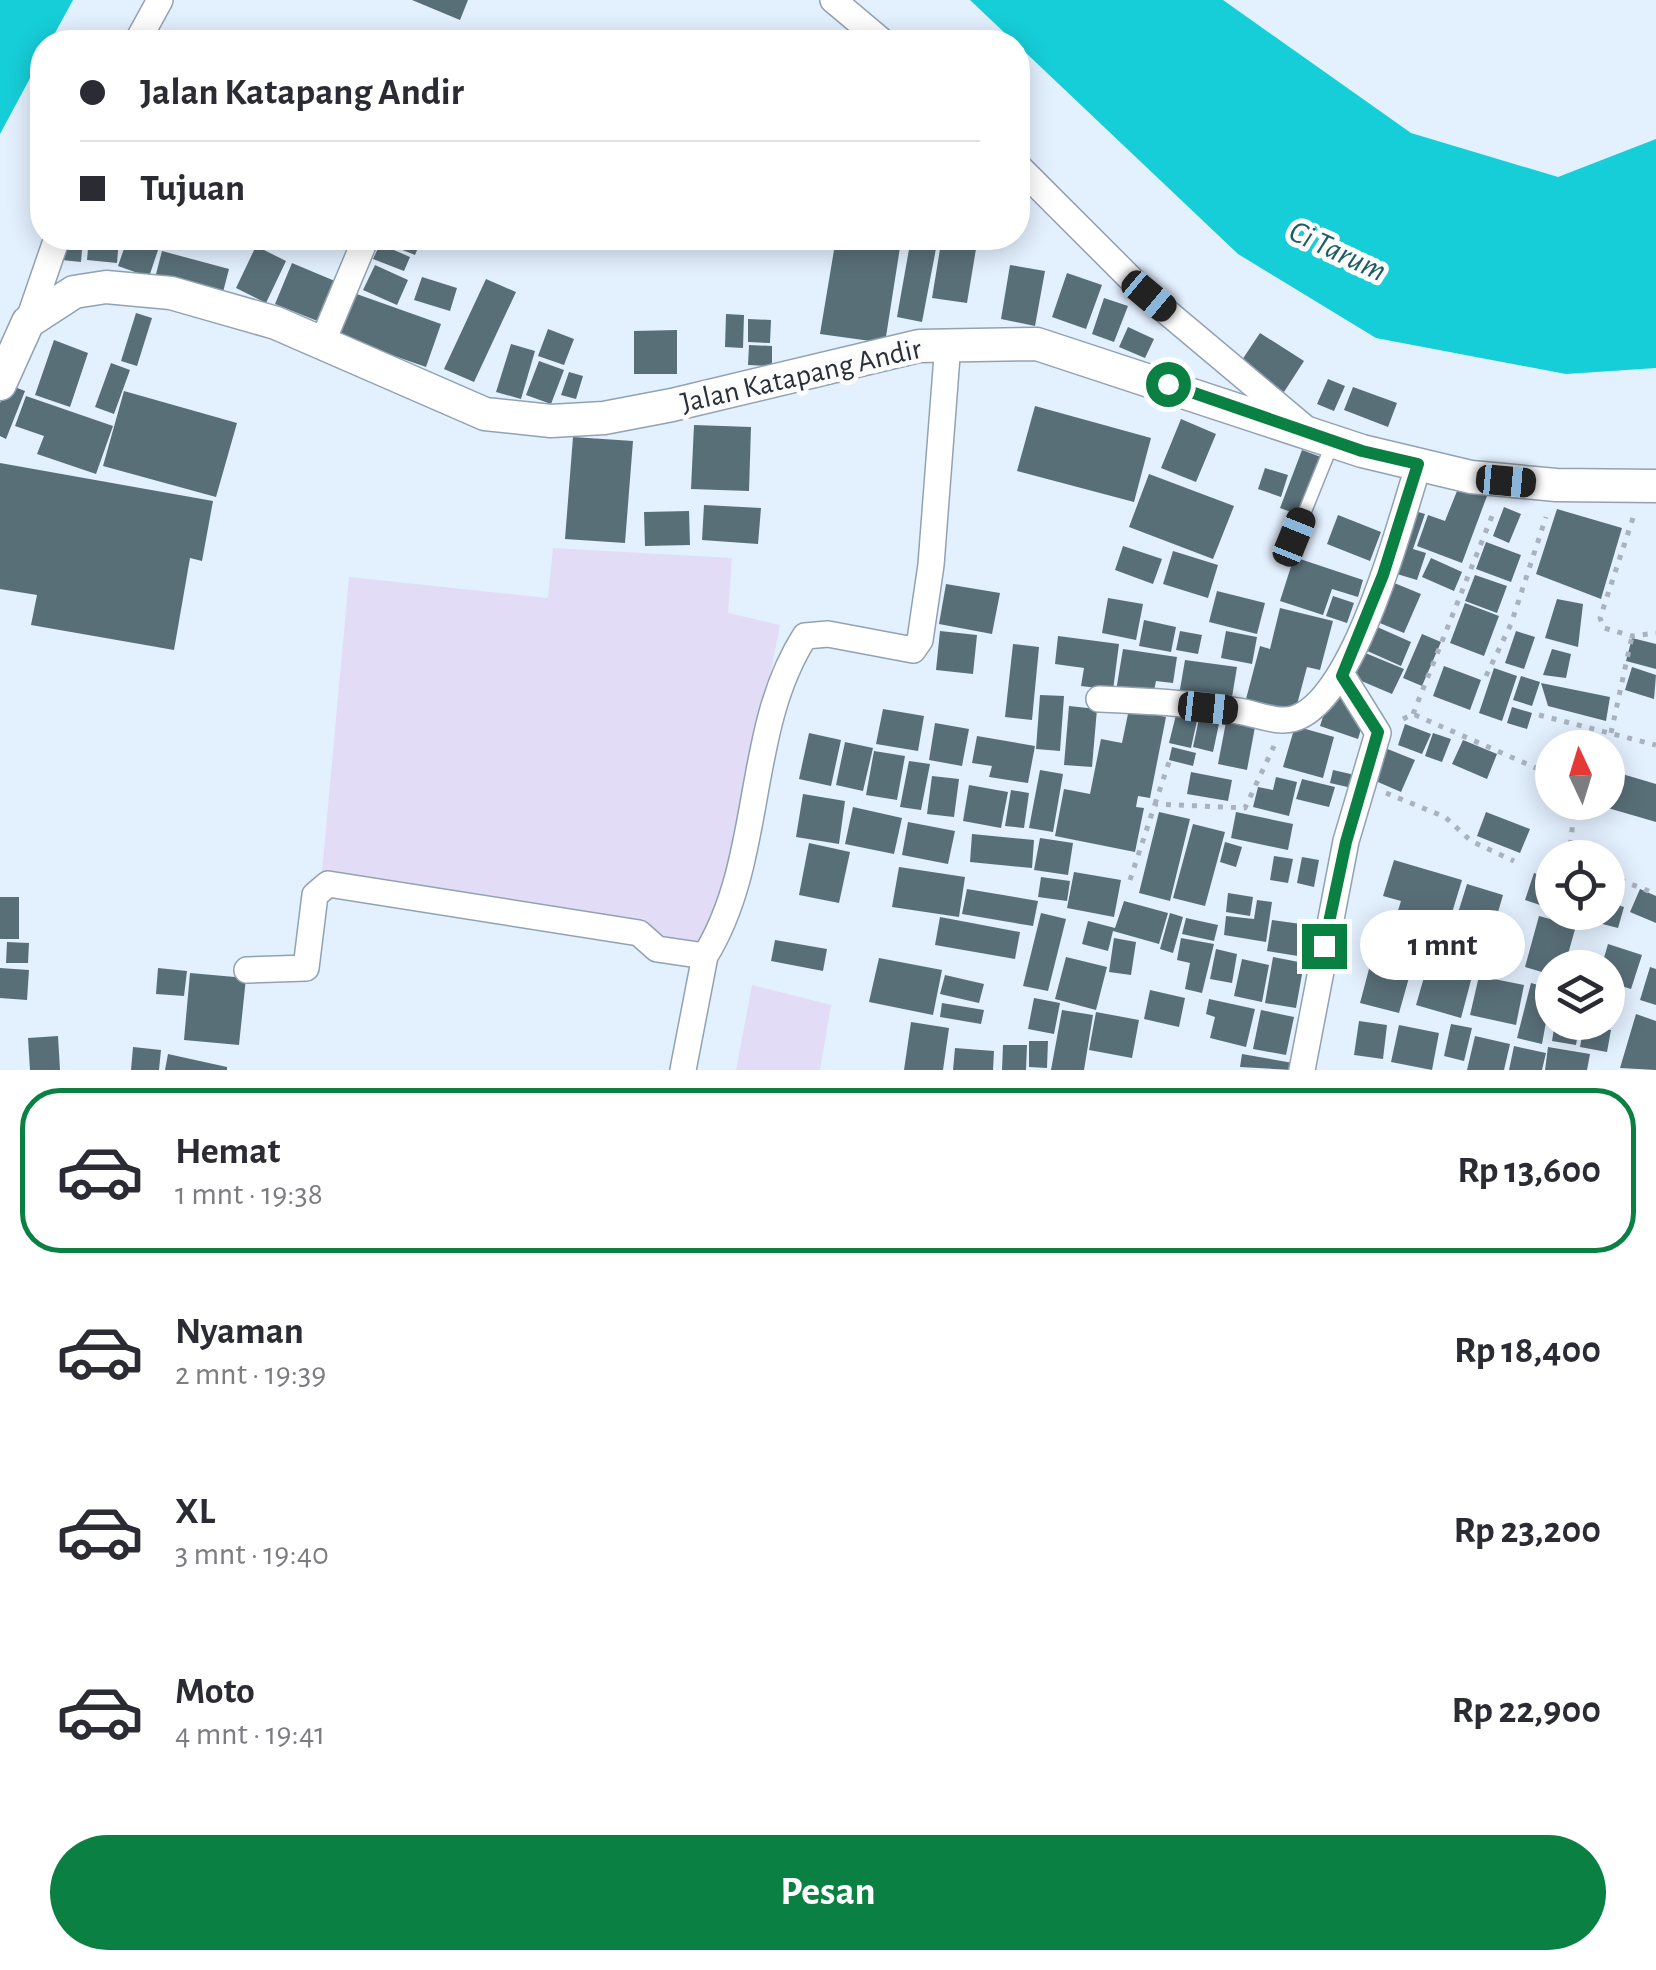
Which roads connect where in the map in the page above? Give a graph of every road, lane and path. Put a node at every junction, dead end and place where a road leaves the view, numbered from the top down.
1 (160, 0) edge
2 (833, 0) edge
3 (144, 30) edge
4 (869, 30) edge
5 (1030, 178) edge
6 (53, 250) edge
7 (361, 250) edge
8 (28, 322) junction
9 (322, 342) junction
10 (948, 343) junction
11 (0, 384) edge
12 (1320, 436) junction
13 (1418, 464) junction
14 (1506, 481) junction
15 (1556, 486) junction
16 (1650, 487) edge
17 (1293, 542) dead end
18 (1656, 633) edge
19 (1632, 636) junction
20 (1342, 676) junction
21 (1486, 676) dead end
22 (1099, 698) dead end
23 (1414, 714) junction
24 (1540, 715) dead end
25 (1286, 720) junction
26 (1599, 730) edge
27 (1612, 730) edge
28 (1378, 732) junction
29 (1625, 737) edge
30 (1656, 745) edge
31 (1169, 762) dead end
32 (1535, 767) edge
33 (1364, 784) junction
34 (1155, 804) junction
35 (1514, 860) dead end
36 (1130, 880) dead end
37 (1625, 882) edge
38 (1656, 894) edge
39 (705, 956) junction
40 (247, 970) dead end
41 (683, 1070) edge
42 (1302, 1070) edge

1 - 3 street
2 - 4 street
5 - 12 street
6 - 8 street
7 - 9 street
8 - 9 street, Jalan Katapang Andir
8 - 11 street
9 - 10 street, Jalan Katapang Andir
10 - 12 street, Jalan Katapang Andir
10 - 39 street
12 - 13 street, Jalan Katapang Andir
12 - 17 lane
13 - 14 street, Jalan Katapang Andir
13 - 20 street
14 - 15 street, Jalan Katapang Andir
14 - 23 path
15 - 16 street, Jalan Katapang Andir
15 - 21 path
16 - 19 path
18 - 19 path
19 - 27 path
20 - 25 street
20 - 28 street
22 - 25 street
23 - 28 path
23 - 32 path
24 - 26 path
25 - 34 path
28 - 33 street
29 - 30 path
31 - 34 path
33 - 35 path
33 - 42 street
34 - 36 path
37 - 38 path
39 - 40 street
39 - 41 street

